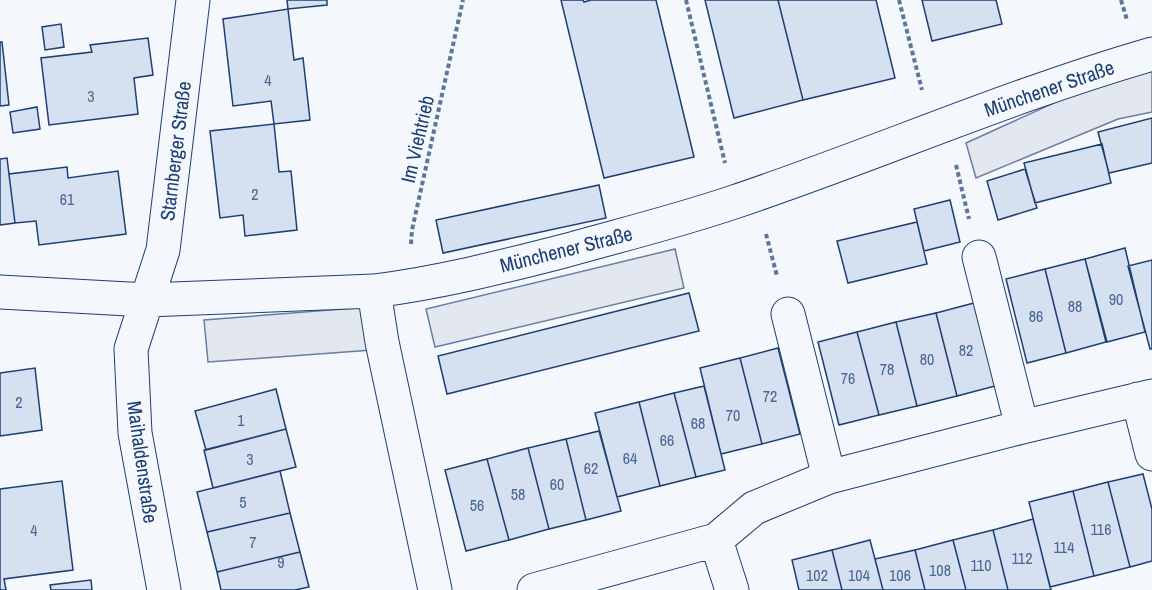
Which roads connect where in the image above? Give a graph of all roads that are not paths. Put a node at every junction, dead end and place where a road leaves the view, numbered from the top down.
1 (193, 0) edge
2 (1152, 54) edge
3 (979, 257) road end
4 (374, 291) junction
5 (0, 292) edge
6 (147, 300) junction
7 (788, 314) road end
8 (1145, 398) edge
9 (1022, 427) junction
10 (1152, 454) edge
11 (829, 477) junction
12 (716, 540) junction
13 (164, 590) edge
14 (435, 590) edge
15 (534, 590) edge
16 (732, 590) edge

1 - 6 street, Starnberger Straße
2 - 4 street, Münchener Straße
3 - 9 street
4 - 6 street, Münchener Straße
4 - 14 street
5 - 6 street, Münchener Straße
6 - 13 street, Maihaldenstraße
7 - 11 street
8 - 9 street
8 - 10 street
9 - 11 street
11 - 12 street
12 - 15 street
12 - 16 street

